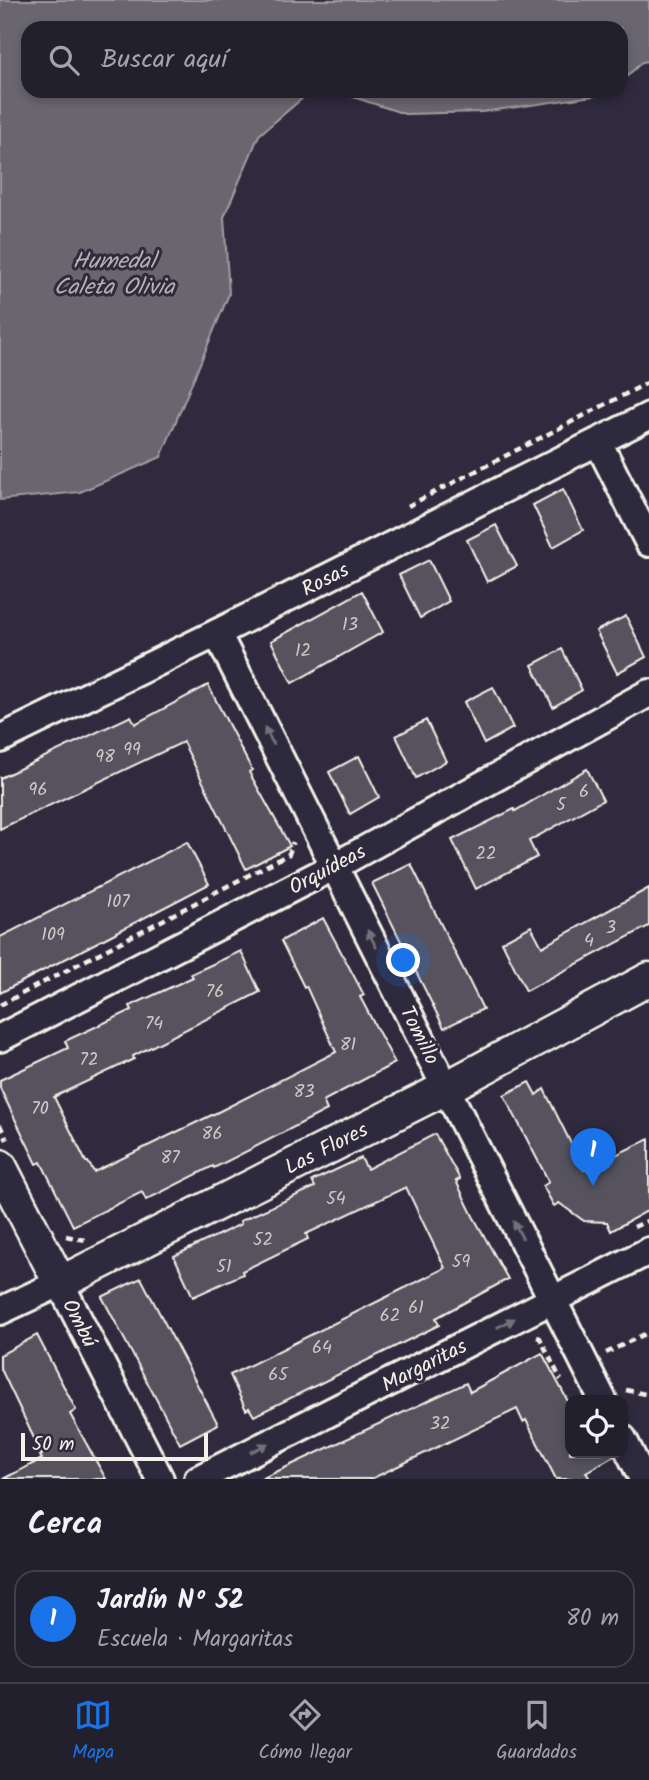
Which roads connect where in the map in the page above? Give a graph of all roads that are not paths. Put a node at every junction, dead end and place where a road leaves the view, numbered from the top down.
1 (649, 416) edge
2 (598, 442) junction
3 (649, 543) edge
4 (218, 633) junction
5 (649, 693) edge
6 (0, 739) edge
7 (335, 866) junction
8 (649, 979) edge
9 (0, 1038) edge
10 (446, 1088) junction
11 (0, 1166) edge
12 (649, 1251) edge
13 (60, 1283) junction
14 (552, 1299) junction
15 (0, 1311) edge
16 (610, 1395) edge
17 (628, 1449) edge
18 (160, 1479) edge
19 (198, 1479) edge
20 (643, 1479) edge

1 - 2 street, Rosas
2 - 3 street
2 - 4 street, Rosas
4 - 6 street, Rosas
7 -> 4 street, Tomillo
5 - 7 street, Orquídeas
7 - 9 street, Orquídeas
10 -> 7 street, Tomillo
8 - 10 street, Las Flores
10 - 13 street, Las Flores
14 -> 10 street, Tomillo
11 - 13 street, Ombú
12 - 14 street, Margaritas
13 - 15 street, Las Flores
13 - 18 street, Ombú
14 - 16 street, Tomillo
19 -> 14 street, Margaritas
17 - 20 street

